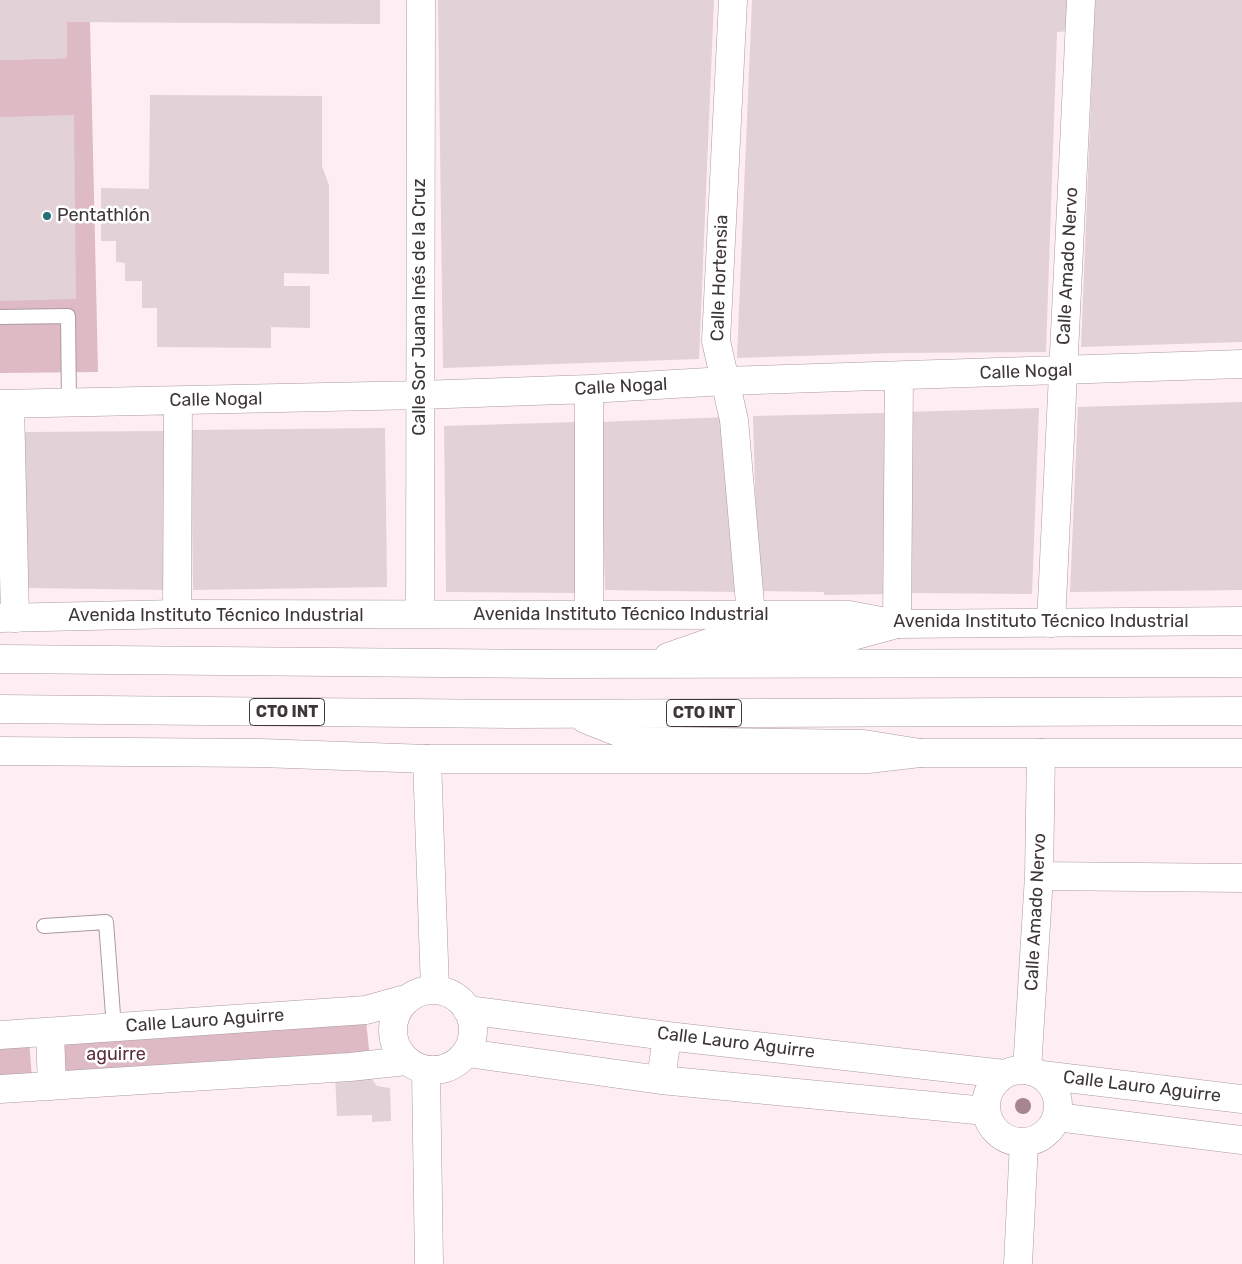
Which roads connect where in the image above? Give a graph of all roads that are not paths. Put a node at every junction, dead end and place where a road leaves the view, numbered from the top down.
1 (421, 0) edge
2 (733, 0) edge
3 (1081, 0) edge
4 (0, 317) edge
5 (1242, 364) edge
6 (1063, 371) junction
7 (899, 376) junction
8 (725, 381) junction
9 (589, 389) junction
10 (420, 395) junction
11 (178, 401) junction
12 (5, 404) edge
13 (69, 404) junction
14 (177, 614) junction
15 (420, 614) junction
16 (589, 614) junction
17 (751, 615) junction
18 (8, 618) edge
19 (1242, 621) edge
20 (1051, 623) junction
21 (897, 624) junction
22 (0, 659) edge
23 (1242, 663) edge
24 (647, 664) junction
25 (0, 710) edge
26 (1242, 711) edge
27 (572, 714) junction
28 (0, 751) edge
29 (920, 753) junction
30 (1041, 753) junction
31 (1242, 753) edge
32 (427, 759) junction
33 (1039, 876) junction
34 (1242, 878) edge
35 (44, 926) dead end
36 (435, 990) junction
37 (409, 998) junction
38 (467, 1010) junction
39 (114, 1028) junction
40 (50, 1032) junction
41 (0, 1035) edge
42 (667, 1036) junction
43 (467, 1053) junction
44 (416, 1066) junction
45 (1024, 1073) junction
46 (661, 1080) junction
47 (52, 1086) junction
48 (0, 1089) edge
49 (1242, 1099) edge
50 (986, 1111) junction
51 (1057, 1117) junction
52 (1242, 1140) edge
53 (1024, 1143) junction
54 (429, 1264) edge
55 (1018, 1264) edge

1 - 10 main road, Calle Sor Juana Inés de la Cruz
2 - 8 main road, Calle Hortensia
3 - 6 main road, Calle Amado Nervo
4 - 13 lane
5 - 6 main road, Calle Nogal
6 - 7 main road, Calle Nogal
6 - 20 main road, Calle Amado Nervo
7 - 8 main road, Calle Nogal
7 - 21 main road
8 - 9 main road, Calle Nogal
8 - 17 main road, Calle Hortensia
9 - 10 main road, Calle Nogal
9 - 16 main road
10 - 11 main road, Calle Nogal
10 - 15 main road, Calle Sor Juana Inés de la Cruz
11 - 13 main road, Calle Nogal
11 - 14 main road
12 - 13 main road, Calle Nogal
12 - 18 main road
14 - 15 main road, Avenida Instituto Técnico Industrial
14 - 18 main road, Avenida Instituto Técnico Industrial
15 - 16 main road, Avenida Instituto Técnico Industrial
16 - 17 main road, Avenida Instituto Técnico Industrial
17 - 21 main road, Avenida Instituto Técnico Industrial
19 - 20 main road, Avenida Instituto Técnico Industrial
20 - 21 main road, Avenida Instituto Técnico Industrial
21 - 24 main road
22 - 24 main road
23 - 24 main road
25 - 27 main road, CTO INT
26 - 27 main road, CTO INT
27 - 29 main road
28 - 32 main road
29 - 30 main road
29 - 32 main road
30 - 31 main road
30 - 33 main road, Calle Amado Nervo
32 - 36 main road
33 - 34 main road
33 - 45 main road, Calle Amado Nervo
35 - 39 lane
36 - 37 main road
36 - 38 main road
37 - 39 main road, Calle Lauro Aguirre
37 - 44 main road
38 - 42 main road, Calle Lauro Aguirre
38 - 43 main road
39 - 40 main road, Calle Lauro Aguirre
40 - 41 main road, Calle Lauro Aguirre
40 - 47 main road
42 - 45 main road, Calle Lauro Aguirre
42 - 46 main road
43 - 44 main road
43 - 46 main road
44 - 47 main road
44 - 54 main road
45 - 49 main road, Calle Lauro Aguirre
45 - 50 main road
45 - 51 main road
46 - 50 main road
47 - 48 main road
50 - 53 main road
51 - 52 main road
51 - 53 main road
53 - 55 main road

